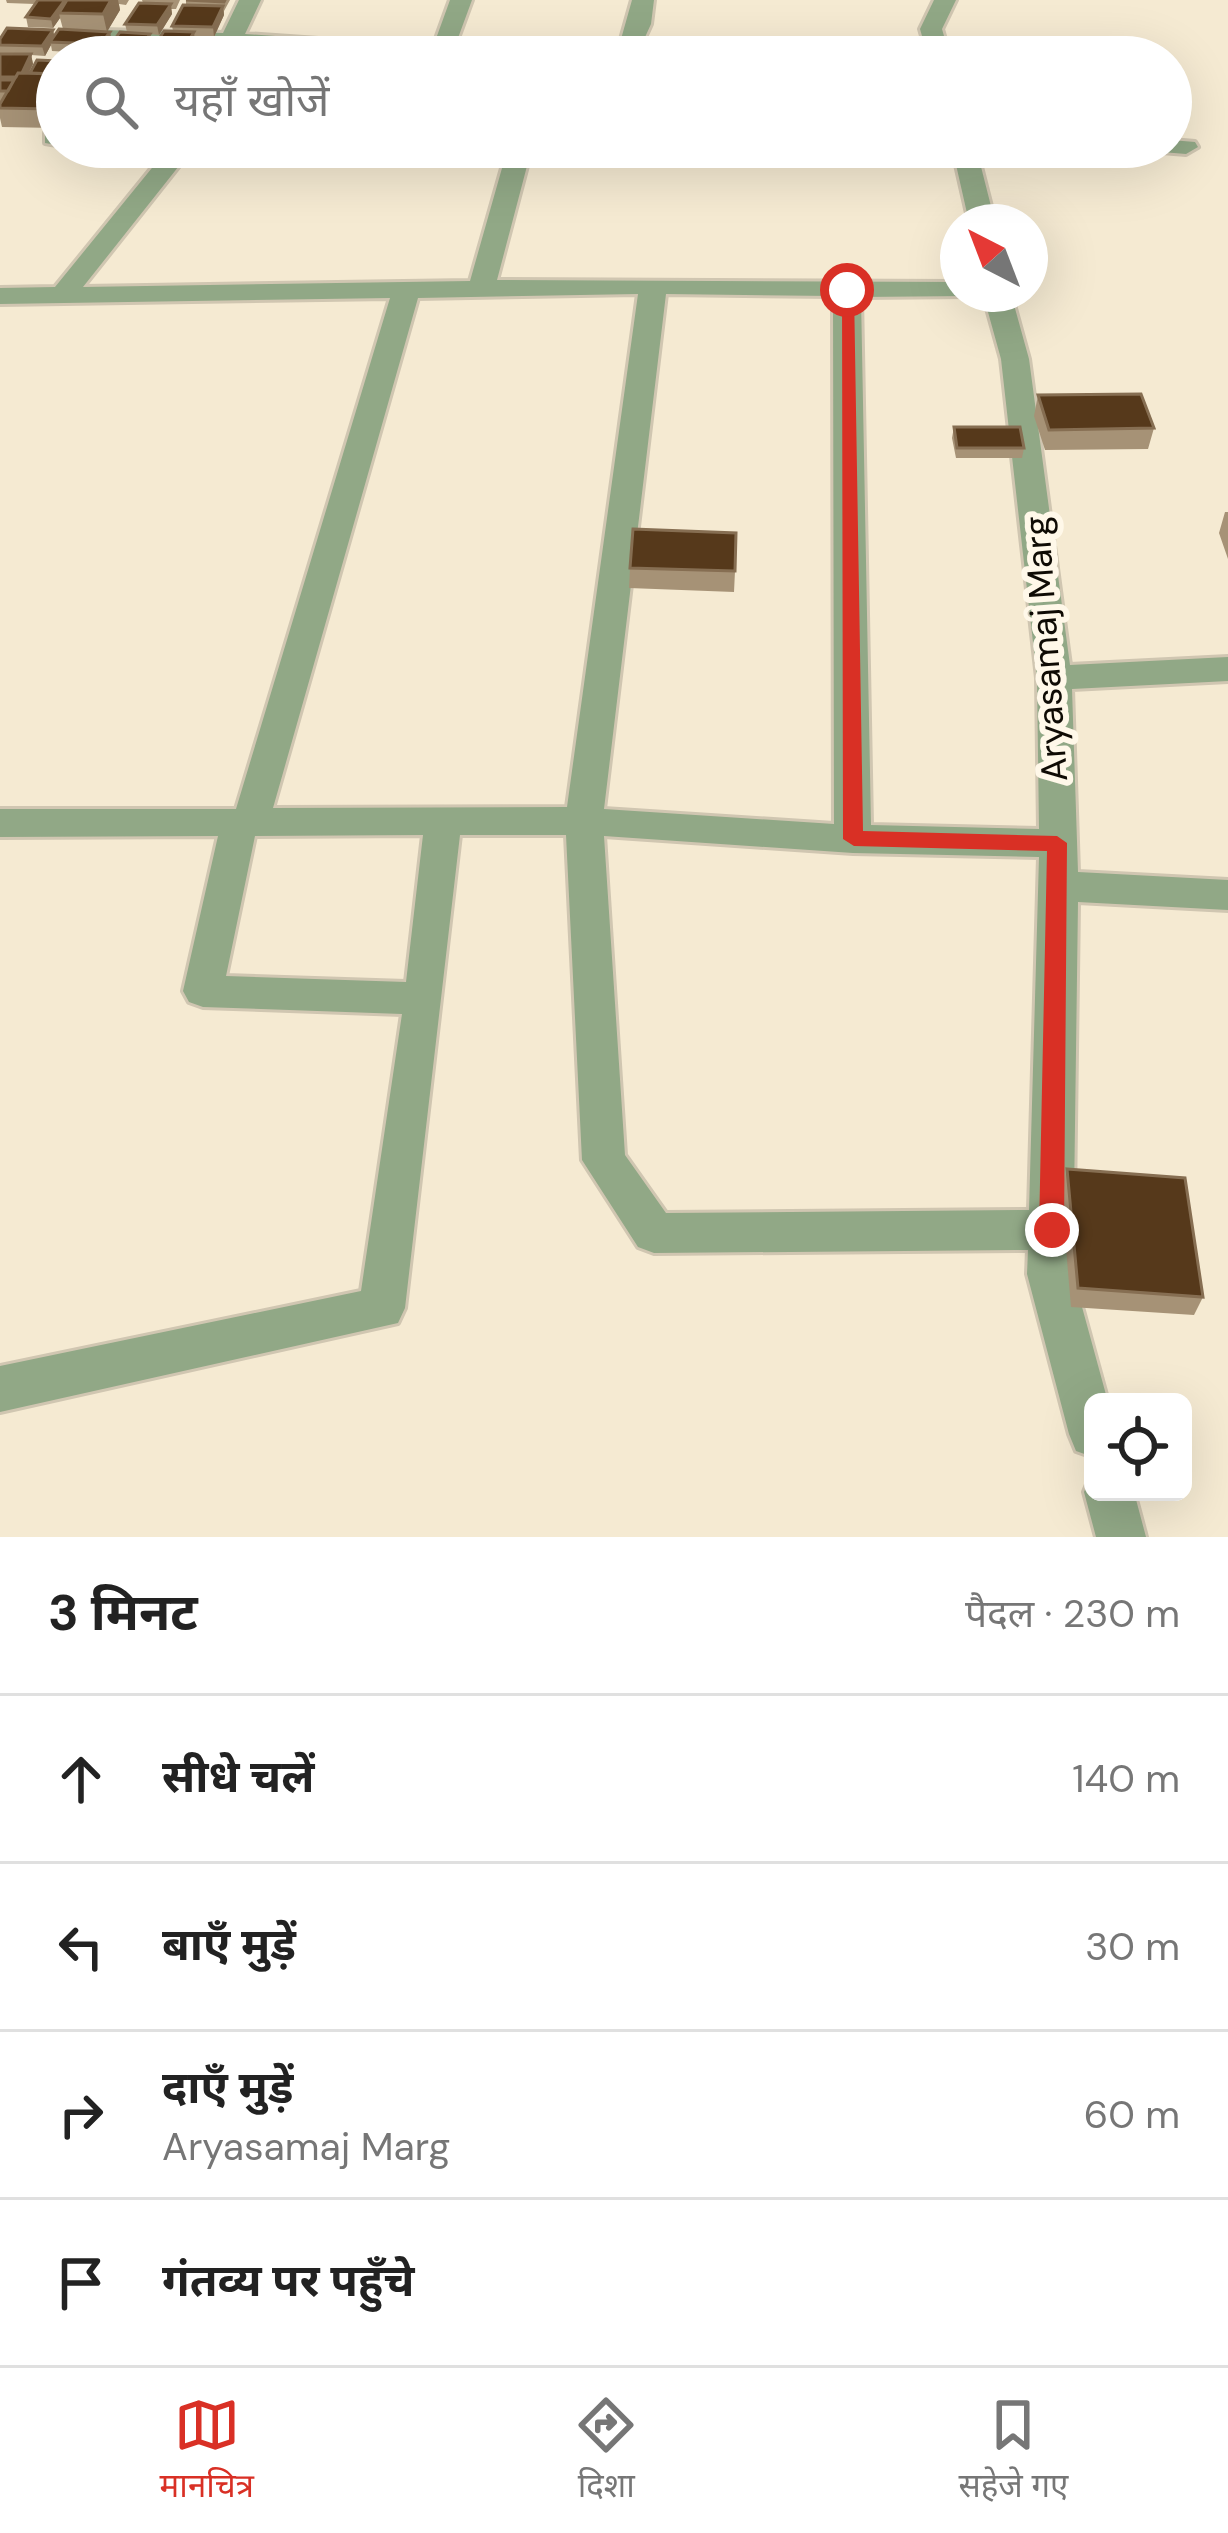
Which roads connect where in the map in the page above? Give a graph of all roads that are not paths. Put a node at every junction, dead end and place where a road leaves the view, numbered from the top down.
1 (250, 0) edge
2 (461, 0) edge
3 (643, 0) edge
4 (945, 0) edge
5 (233, 36) edge
6 (448, 36) edge
7 (635, 36) edge
8 (933, 36) edge
9 (165, 168) edge
10 (514, 168) edge
11 (969, 168) edge
12 (978, 204) edge
13 (653, 286) junction
14 (847, 290) junction
15 (940, 290) edge
16 (406, 291) junction
17 (481, 291) junction
18 (64, 293) junction
19 (0, 296) edge
20 (1003, 312) edge
21 (1228, 669) edge
22 (1054, 678) junction
23 (584, 821) junction
24 (443, 822) junction
25 (0, 824) edge
26 (244, 824) junction
27 (854, 839) junction
28 (1057, 843) junction
29 (1059, 886) junction
30 (1228, 895) edge
31 (424, 999) junction
32 (1052, 1230) junction
33 (0, 1389) edge
34 (1084, 1401) edge
35 (1111, 1501) edge
36 (1121, 1537) edge

1 - 5 street
2 - 6 street
3 - 7 street
4 - 8 street
9 - 18 street
10 - 17 street
11 - 12 street
13 - 14 street
13 - 17 street
13 - 23 street
14 - 15 street
14 - 27 street
16 - 17 street
16 - 18 street
16 - 26 street
18 - 19 street
20 - 22 street, Aryasamaj Marg
21 - 22 street
22 - 28 street, Aryasamaj Marg
23 - 24 street
23 - 27 street
23 - 32 street
24 - 26 street
24 - 31 street
25 - 26 street
26 - 31 street
27 - 28 street
28 - 29 street, Aryasamaj Marg
29 - 30 street
29 - 32 street, Aryasamaj Marg
31 - 33 street
32 - 34 street, Aryasamaj Marg
35 - 36 street

